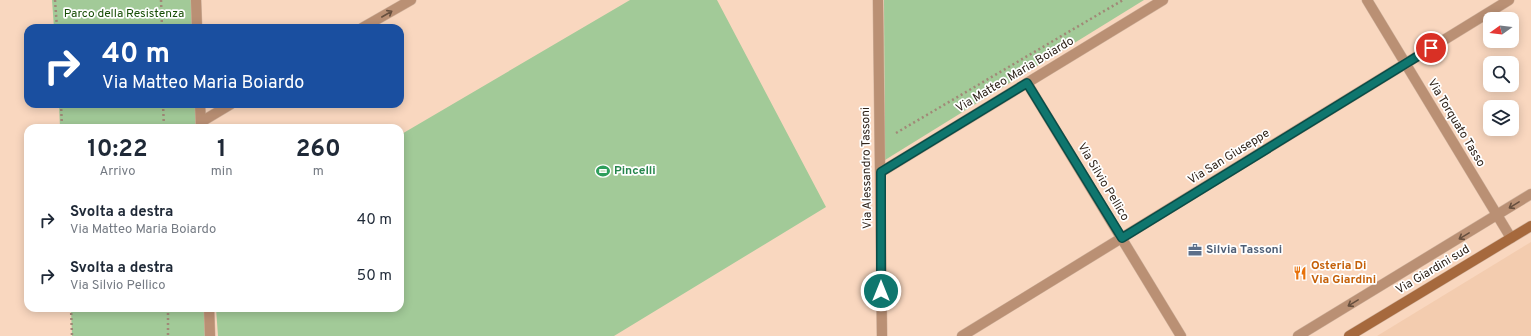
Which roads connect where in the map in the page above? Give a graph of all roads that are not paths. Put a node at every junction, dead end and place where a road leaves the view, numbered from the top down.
1 (196, 0) edge
2 (411, 0) edge
3 (878, 0) edge
4 (1164, 0) edge
5 (1367, 0) edge
6 (1509, 0) edge
7 (197, 24) edge
8 (369, 24) edge
9 (1405, 64) junction
10 (1027, 83) junction
11 (200, 108) edge
12 (225, 108) edge
13 (201, 124) edge
14 (202, 124) edge
15 (881, 172) junction
16 (1531, 194) edge
17 (1497, 216) junction
18 (1531, 226) edge
19 (1122, 238) junction
20 (1511, 238) junction
21 (209, 312) edge
22 (210, 336) edge
23 (882, 336) edge
24 (962, 336) edge
25 (1181, 336) edge
26 (1298, 336) edge
27 (1349, 336) edge

1 - 7 street
8 -> 2 street
3 - 15 street, Via Alessandro Tassoni
4 - 10 street, Via Matteo Maria Boiardo
5 - 9 street, Via Torquato Tasso
6 - 9 street, Via San Giuseppe
9 - 17 street, Via Torquato Tasso
9 - 19 street, Via San Giuseppe
10 - 15 street, Via Matteo Maria Boiardo
10 - 19 street, Via Silvio Pellico
11 - 13 street
12 - 14 street
15 - 23 street, Via Alessandro Tassoni
16 -> 17 street
17 - 20 street, Via Torquato Tasso
17 -> 26 street
18 - 20 main road, Via Giardini sud
19 - 24 street, Via San Giuseppe
19 - 25 street, Via Silvio Pellico
20 - 27 main road, Via Giardini sud
21 - 22 street

